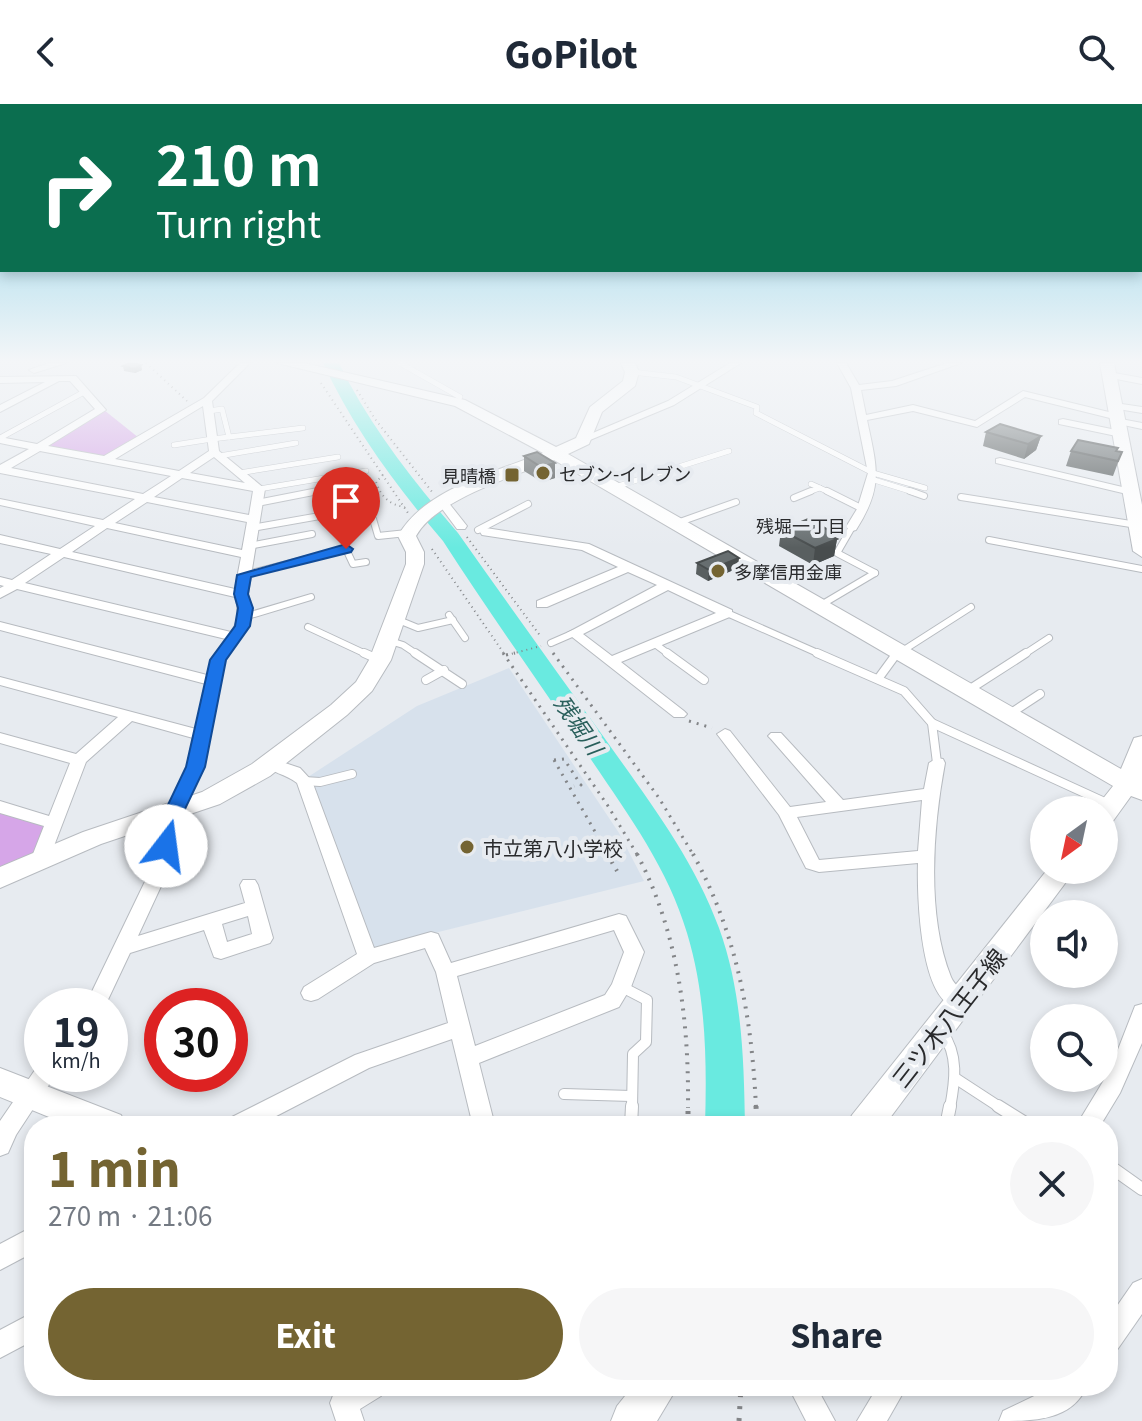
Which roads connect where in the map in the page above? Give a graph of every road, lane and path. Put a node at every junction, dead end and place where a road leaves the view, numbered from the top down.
1 (26, 424) edge
2 (77, 424) edge
3 (165, 424) edge
4 (211, 424) edge
5 (226, 424) edge
6 (348, 424) edge
7 (379, 424) edge
8 (505, 424) edge
9 (589, 424) edge
10 (619, 424) edge
11 (777, 424) edge
12 (865, 424) edge
13 (1118, 424) edge
14 (303, 428) dead end
15 (229, 437) junction
16 (586, 438) junction
17 (0, 439) edge
18 (296, 443) dead end
19 (174, 445) dead end
20 (215, 446) junction
21 (40, 447) junction
22 (711, 448) dead end
23 (729, 451) dead end
24 (556, 452) junction
25 (721, 454) junction
26 (338, 457) dead end
27 (105, 460) junction
28 (1000, 461) dead end
29 (0, 469) edge
30 (366, 471) dead end
31 (239, 473) junction
32 (180, 474) junction
33 (383, 475) junction
34 (872, 476) junction
35 (811, 484) dead end
36 (615, 487) junction
37 (820, 488) junction
38 (925, 488) dead end
39 (1131, 492) junction
40 (258, 496) junction
41 (924, 496) dead end
42 (961, 497) dead end
43 (144, 498) junction
44 (794, 498) dead end
45 (0, 502) edge
46 (736, 502) dead end
47 (442, 503) junction
48 (528, 504) dead end
49 (863, 509) junction
50 (373, 519) dead end
51 (413, 523) junction
52 (677, 523) junction
53 (105, 524) junction
54 (253, 524) junction
55 (1137, 525) junction
56 (461, 526) junction
57 (852, 527) joint
58 (482, 531) junction
59 (312, 534) dead end
60 (0, 539) edge
61 (989, 540) dead end
62 (249, 551) junction
63 (1142, 551) edge
64 (62, 553) junction
65 (366, 562) dead end
66 (628, 567) junction
67 (1142, 569) edge
68 (244, 575) junction
69 (0, 581) edge
70 (15, 584) junction
71 (668, 585) junction
72 (0, 594) edge
73 (241, 594) junction
74 (311, 597) dead end
75 (542, 604) dead end
76 (820, 605) junction
77 (971, 607) dead end
78 (727, 613) junction
79 (244, 617) junction
80 (0, 626) edge
81 (308, 627) dead end
82 (574, 633) junction
83 (234, 637) junction
84 (465, 638) dead end
85 (1049, 638) dead end
86 (388, 640) junction
87 (547, 644) joint
88 (655, 644) junction
89 (898, 652) junction
90 (508, 654) junction
91 (612, 661) junction
92 (444, 670) junction
93 (878, 679) junction
94 (426, 680) dead end
95 (704, 680) dead end
96 (0, 681) edge
97 (212, 681) junction
98 (462, 684) dead end
99 (966, 691) junction
100 (1040, 694) dead end
101 (679, 714) joint
102 (1007, 715) junction
103 (129, 716) junction
104 (932, 723) junction
105 (725, 734) joint
106 (201, 735) junction
107 (776, 736) dead end
108 (0, 738) edge
109 (1142, 743) edge
110 (79, 760) junction
111 (270, 763) junction
112 (577, 763) junction
113 (937, 763) joint
114 (568, 766) junction
115 (352, 774) dead end
116 (304, 781) junction
117 (572, 787) junction
118 (1135, 787) edge
119 (929, 794) junction
120 (1080, 796) edge
121 (1118, 801) edge
122 (839, 806) junction
123 (0, 807) edge
124 (175, 811) junction
125 (786, 813) junction
126 (54, 823) junction
127 (928, 858) junction
128 (40, 859) junction
129 (617, 871) dead end
130 (0, 878) edge
131 (1051, 884) edge
132 (249, 885) dead end
133 (255, 907) junction
134 (211, 921) junction
135 (120, 949) junction
136 (368, 957) junction
137 (446, 972) junction
138 (621, 987) junction
139 (103, 988) edge
140 (311, 993) dead end
141 (960, 1000) junction
142 (1142, 1012) edge
143 (460, 1028) junction
144 (939, 1028) junction
145 (467, 1058) junction
146 (955, 1078) junction
147 (0, 1082) edge
148 (24, 1083) edge
149 (33, 1092) edge
150 (52, 1092) edge
151 (564, 1094) dead end
152 (631, 1096) junction
153 (92, 1116) edge
154 (255, 1116) edge
155 (482, 1116) edge
156 (631, 1116) edge
157 (688, 1116) edge
158 (757, 1116) edge
159 (872, 1116) edge
160 (948, 1116) edge
161 (1014, 1116) edge
162 (1095, 1116) edge
163 (0, 1146) edge
164 (1118, 1172) edge
165 (1142, 1189) edge
166 (24, 1244) edge
167 (0, 1258) edge
168 (1142, 1292) edge
169 (1118, 1327) edge
170 (24, 1331) edge
171 (0, 1345) edge
172 (355, 1396) edge
173 (740, 1396) edge
174 (807, 1396) edge
175 (887, 1396) edge
176 (1064, 1396) edge
177 (350, 1421) edge
178 (739, 1421) edge
179 (821, 1421) edge
180 (871, 1421) edge
181 (1013, 1421) edge

1 - 17 lane
2 - 21 street
3 - 27 street
4 - 20 street
5 - 15 lane
6 - 33 path
7 - 47 path
8 - 24 street
9 - 16 street
10 - 16 street
11 - 34 lane
12 - 34 street
13 - 39 street
14 - 15 lane
15 - 20 lane
16 - 24 street
17 - 21 street
18 - 20 lane
19 - 20 lane
20 - 31 street
20 - 32 street
21 - 27 street
21 - 29 street
22 - 25 lane
23 - 25 lane
24 - 36 street
24 - 47 street
25 - 36 lane
26 - 31 lane
27 - 32 street
28 - 39 street
29 - 43 street
30 - 40 lane
31 - 40 street
32 - 40 street
32 - 43 street
33 - 51 path
33 - 51 path
34 - 38 lane
34 - 41 lane
34 - 49 street
35 - 37 lane
36 - 52 street
37 - 44 lane
37 - 49 lane
39 - 55 street
40 - 54 street
40 - 54 lane
42 - 55 lane
43 - 53 street
43 - 54 street
45 - 53 street
46 - 52 lane
47 - 51 street
47 - 56 street
48 - 58 lane
49 - 57 street
50 - 51 lane
51 - 86 street
51 - 90 path
52 - 76 street
53 - 62 street
53 - 64 street
54 - 62 street
55 - 63 street
56 - 58 lane
56 - 158 path
57 - 76 lane
58 - 66 street
59 - 62 lane
60 - 64 street
61 - 67 lane
62 - 68 street
64 - 70 street
64 - 73 street
65 - 68 lane
66 - 71 street
66 - 75 street
68 - 73 street
69 - 70 street
70 - 72 street
70 - 83 street
71 - 78 street
71 - 82 street
73 - 79 street
74 - 79 lane
76 - 89 street
77 - 89 lane
78 - 88 street
78 - 93 lane
79 - 83 street
80 - 97 street
81 - 86 lane
82 - 87 lane
82 - 91 street
83 - 97 street
84 - 86 lane
85 - 99 lane
86 - 92 lane
86 - 111 street
87 - 90 path
88 - 91 street
88 - 95 lane
89 - 93 lane
89 - 99 street
90 - 112 path
91 - 101 street
92 - 94 lane
92 - 98 lane
93 - 104 lane
96 - 103 street
97 - 106 street
99 - 102 street
100 - 102 lane
101 - 105 path
102 - 118 street
103 - 106 street
103 - 110 street
104 - 113 lane
104 - 120 lane
105 - 125 street
106 - 124 street
107 - 122 street
108 - 110 street
109 - 118 street
110 - 126 street
111 - 116 street
111 - 124 street
112 - 114 path
112 - 157 path
113 - 119 street
114 - 117 path
114 - 117 path
115 - 116 lane
116 - 136 street
117 - 129 path
118 - 121 street
119 - 122 street
119 - 127 street
122 - 125 street
123 - 126 street
124 - 128 street
124 - 135 street
125 - 127 street
126 - 128 street
127 - 141 street
128 - 130 street
131 - 141 street, 三ツ木八王子線
132 - 133 street
133 - 134 street
133 - 134 street
134 - 135 street
135 - 139 street
136 - 137 street
136 - 140 street
137 - 138 street
137 - 143 street
138 - 145 street
138 - 152 lane
141 - 144 street, 三ツ木八王子線
142 - 162 street
143 - 145 street
143 - 154 street
144 - 146 lane
144 - 159 street, 三ツ木八王子線
145 - 155 street
146 - 160 lane
146 - 161 lane
147 - 148 street
149 - 163 street
150 - 153 street
151 - 152 lane
152 - 156 lane
164 - 165 lane
166 - 167 street
168 - 169 street
170 - 171 street
172 - 177 street
173 - 178 path
174 - 179 street
175 - 180 street
176 - 181 street

